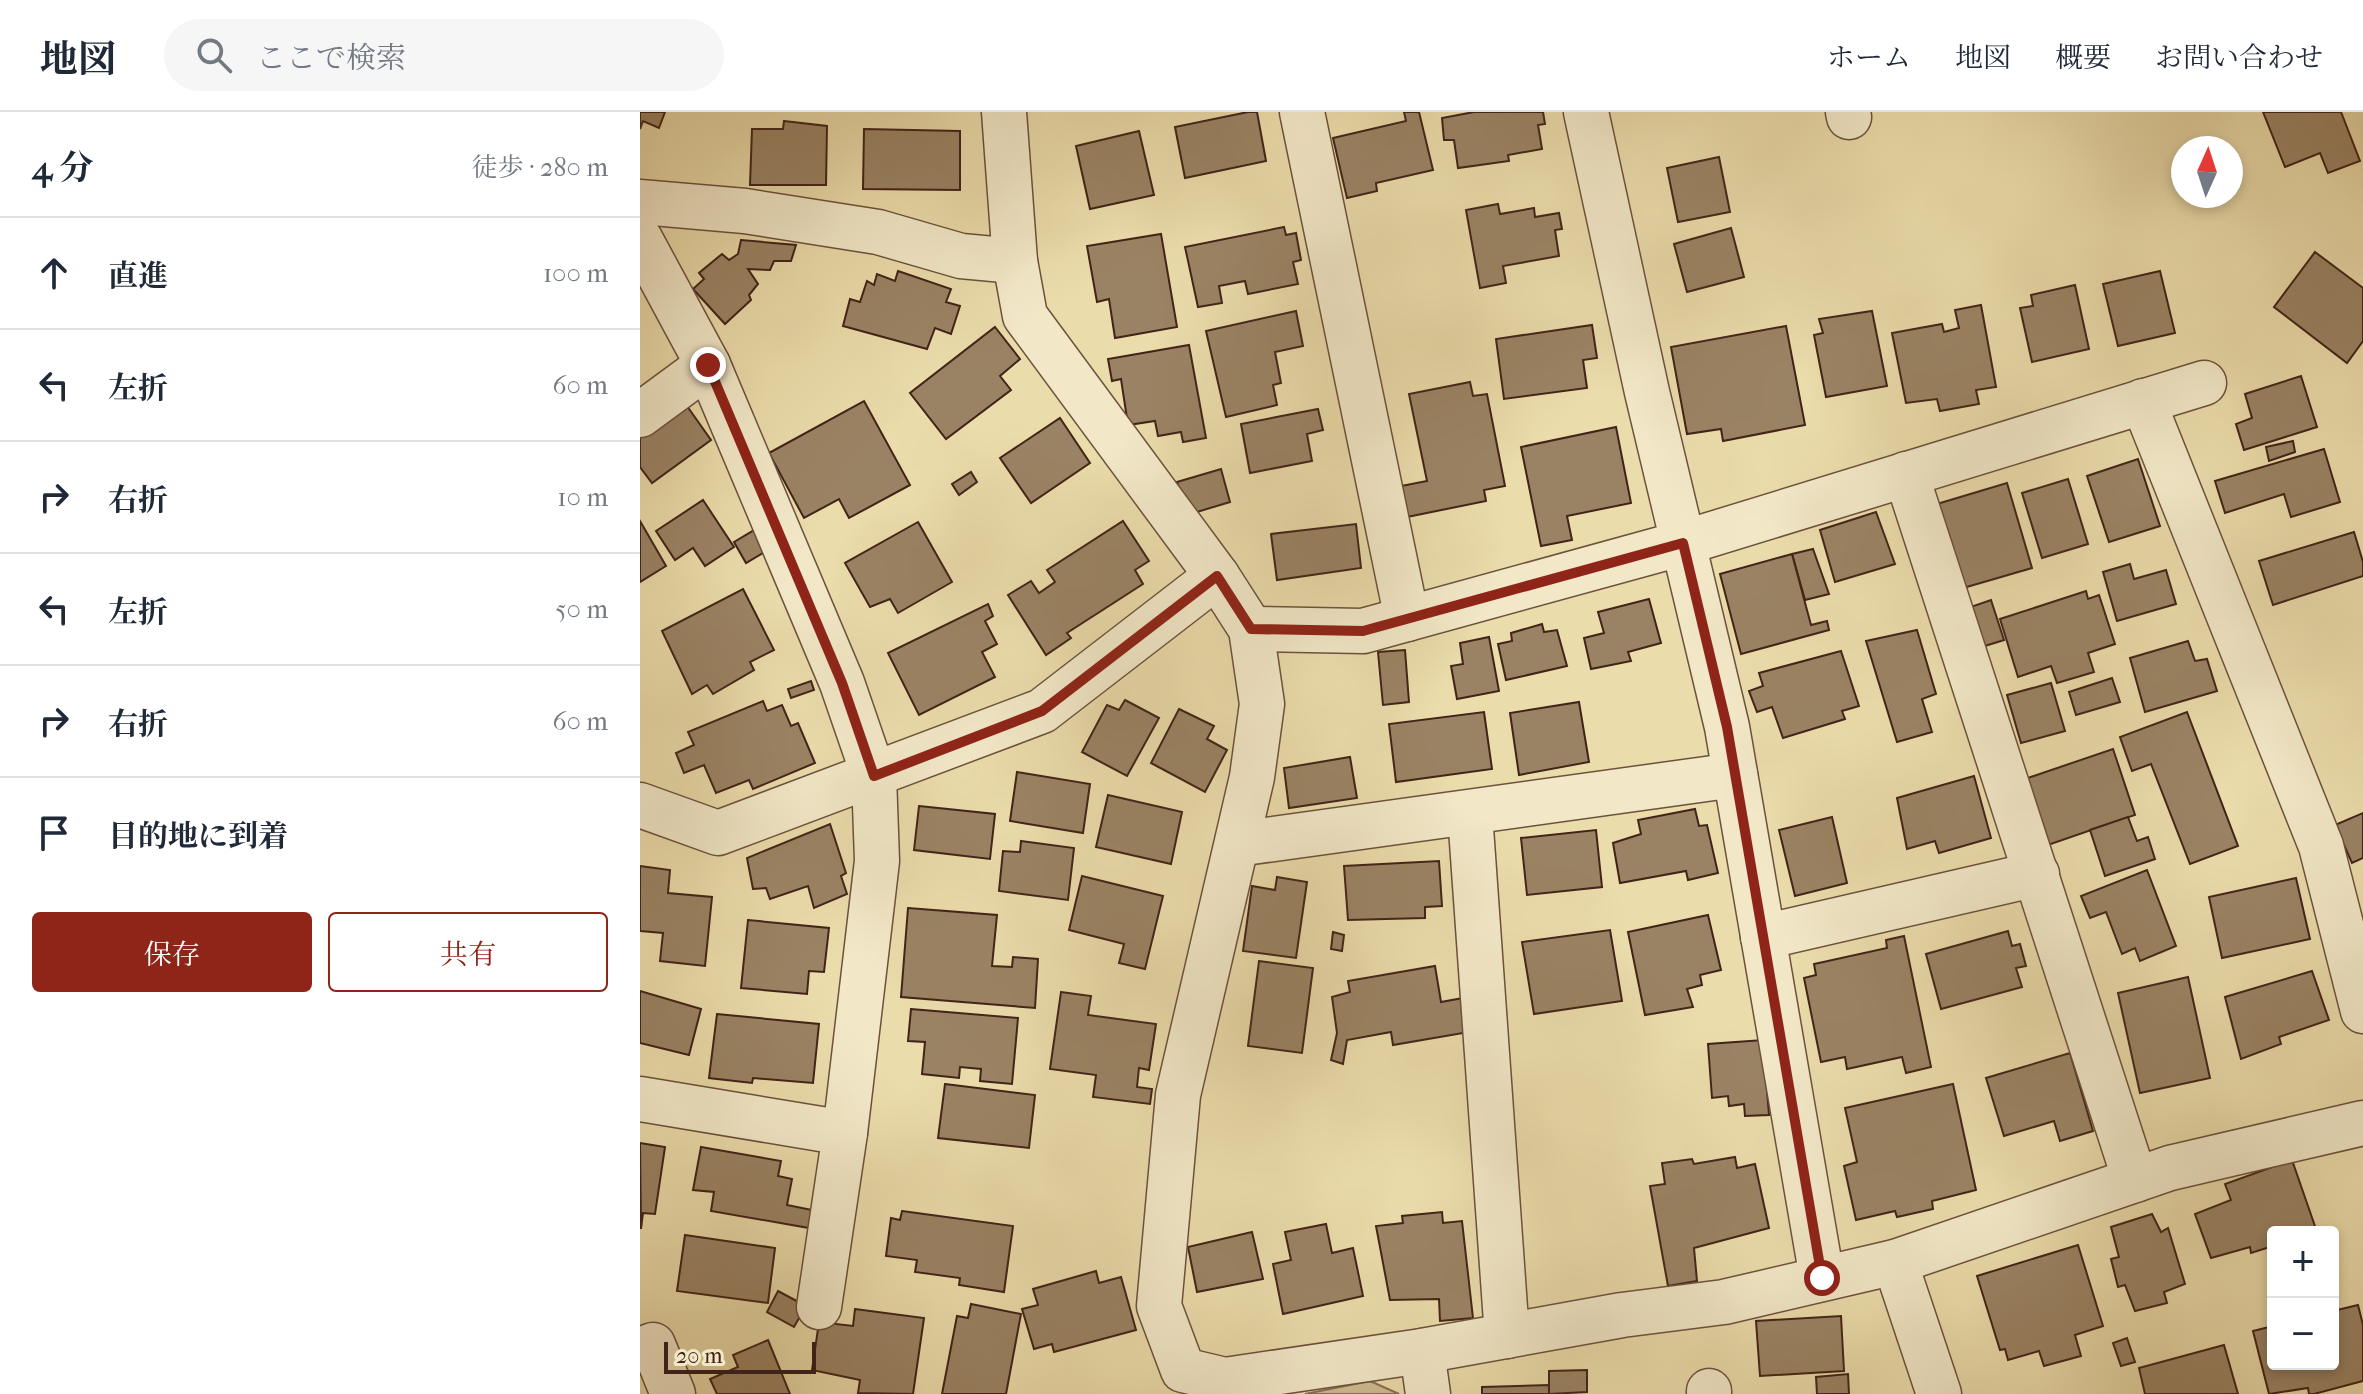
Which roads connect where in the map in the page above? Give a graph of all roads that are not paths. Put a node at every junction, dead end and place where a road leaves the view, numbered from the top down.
1 (1004, 112) edge
2 (1302, 112) edge
3 (1586, 112) edge
4 (640, 202) edge
5 (640, 239) edge
6 (1015, 261) junction
7 (708, 365) junction
8 (2204, 383) dead end
9 (2143, 401) junction
10 (640, 415) edge
11 (1906, 474) junction
12 (1683, 543) junction
13 (1217, 576) junction
14 (1407, 619) junction
15 (1251, 629) junction
16 (1735, 775) junction
17 (874, 776) junction
18 (640, 805) edge
19 (1470, 814) junction
20 (1237, 844) junction
21 (2037, 874) junction
22 (1763, 937) junction
23 (2363, 1011) edge
24 (640, 1099) edge
25 (2363, 1123) edge
26 (845, 1133) junction
27 (2135, 1180) junction
28 (1895, 1262) junction
29 (1822, 1278) junction
30 (819, 1307) dead end
31 (1507, 1336) junction
32 (640, 1350) edge
33 (1422, 1351) junction
34 (673, 1394) edge
35 (1428, 1394) edge
36 (1939, 1394) edge

1 - 6 street
2 - 14 street
3 - 12 street
4 - 6 street
5 - 7 street
6 - 13 street
7 - 10 street
7 - 17 street
8 - 9 street
9 - 11 street
9 - 23 street
11 - 12 street
11 - 21 street
12 - 14 street
12 - 16 street
13 - 15 street
13 - 17 street
14 - 15 street
15 - 20 street
16 - 19 street
16 - 22 street
17 - 18 street
17 - 26 street
19 - 20 street
19 - 31 street
20 - 33 street
21 - 22 street
21 - 27 street
22 - 29 street
24 - 26 street
25 - 27 street
26 - 30 street
27 - 28 street
28 - 29 street
28 - 36 street
29 - 31 street
31 - 33 street
32 - 34 street
33 - 35 street

